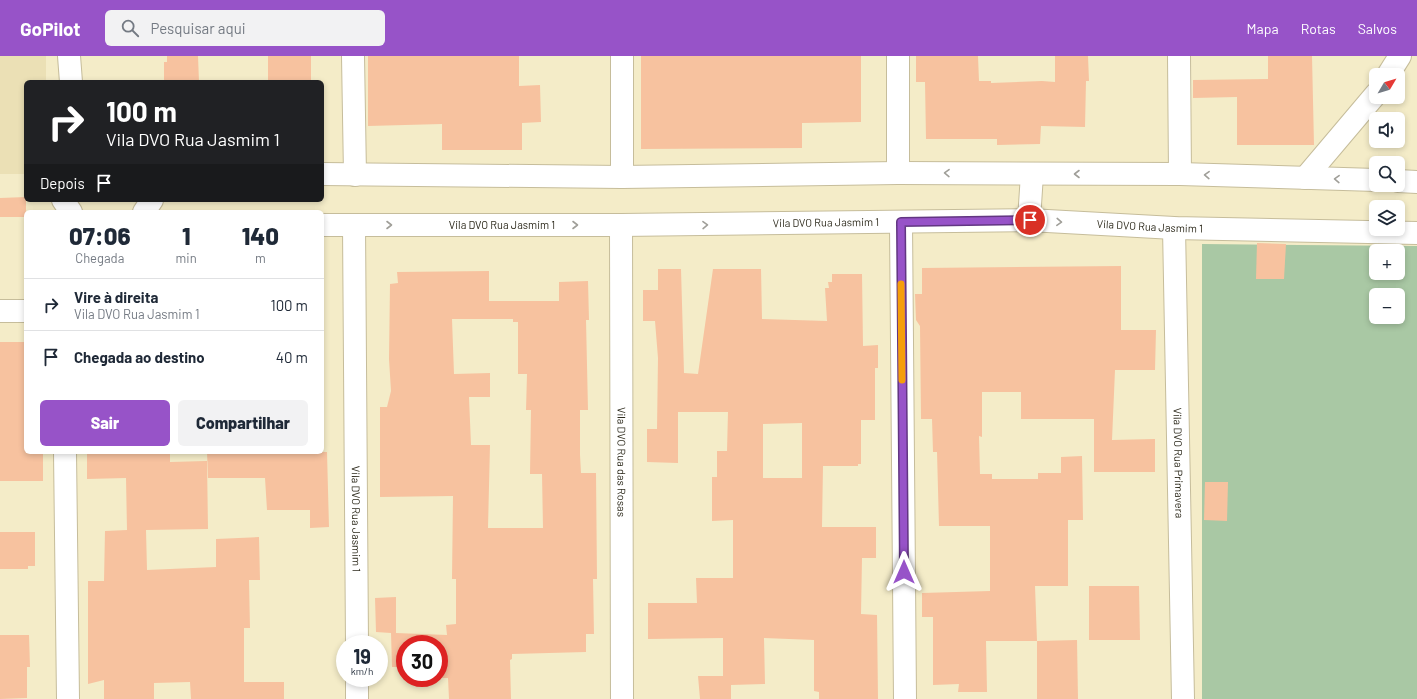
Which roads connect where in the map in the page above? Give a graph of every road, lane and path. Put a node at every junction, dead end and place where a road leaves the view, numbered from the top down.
1 (353, 56) edge
2 (622, 56) edge
3 (898, 56) edge
4 (1179, 56) edge
5 (1400, 56) edge
6 (1392, 68) edge
7 (1369, 102) edge
8 (898, 173) junction
9 (324, 174) edge
10 (1032, 174) junction
11 (1180, 174) junction
12 (354, 175) junction
13 (622, 177) junction
14 (1305, 178) junction
15 (1369, 180) edge
16 (1405, 181) edge
17 (1417, 182) edge
18 (1030, 220) junction
19 (901, 222) junction
20 (324, 224) edge
21 (354, 225) junction
22 (621, 225) junction
23 (1174, 228) junction
24 (1417, 233) edge
25 (0, 311) edge
26 (24, 311) edge
27 (65, 454) edge
28 (357, 635) edge
29 (357, 687) edge
30 (68, 699) edge
31 (357, 699) edge
32 (622, 699) edge
33 (905, 699) edge
34 (1183, 699) edge

1 - 12 street
2 - 13 street
3 - 8 street
4 - 11 street
5 - 6 street
7 - 14 street
10 -> 8 street
8 - 13 street
9 - 12 street
11 -> 10 street
10 - 18 street
14 -> 11 street
12 - 13 street
15 -> 14 street
16 - 17 street
18 - 19 street, Vila DVO Rua Jasmim 1
18 -> 23 street, Vila DVO Rua Jasmim 1
22 -> 19 street, Vila DVO Rua Jasmim 1
19 - 33 street
20 - 21 street, Vila DVO Rua Jasmim 1
21 -> 22 street, Vila DVO Rua Jasmim 1
21 - 28 street, Vila DVO Rua Jasmim 1
22 - 32 street, Vila DVO Rua das Rosas
23 - 24 street, Vila DVO Rua Jasmim 1
23 - 34 street, Vila DVO Rua Primavera
25 - 26 street
27 - 30 street
29 - 31 street

